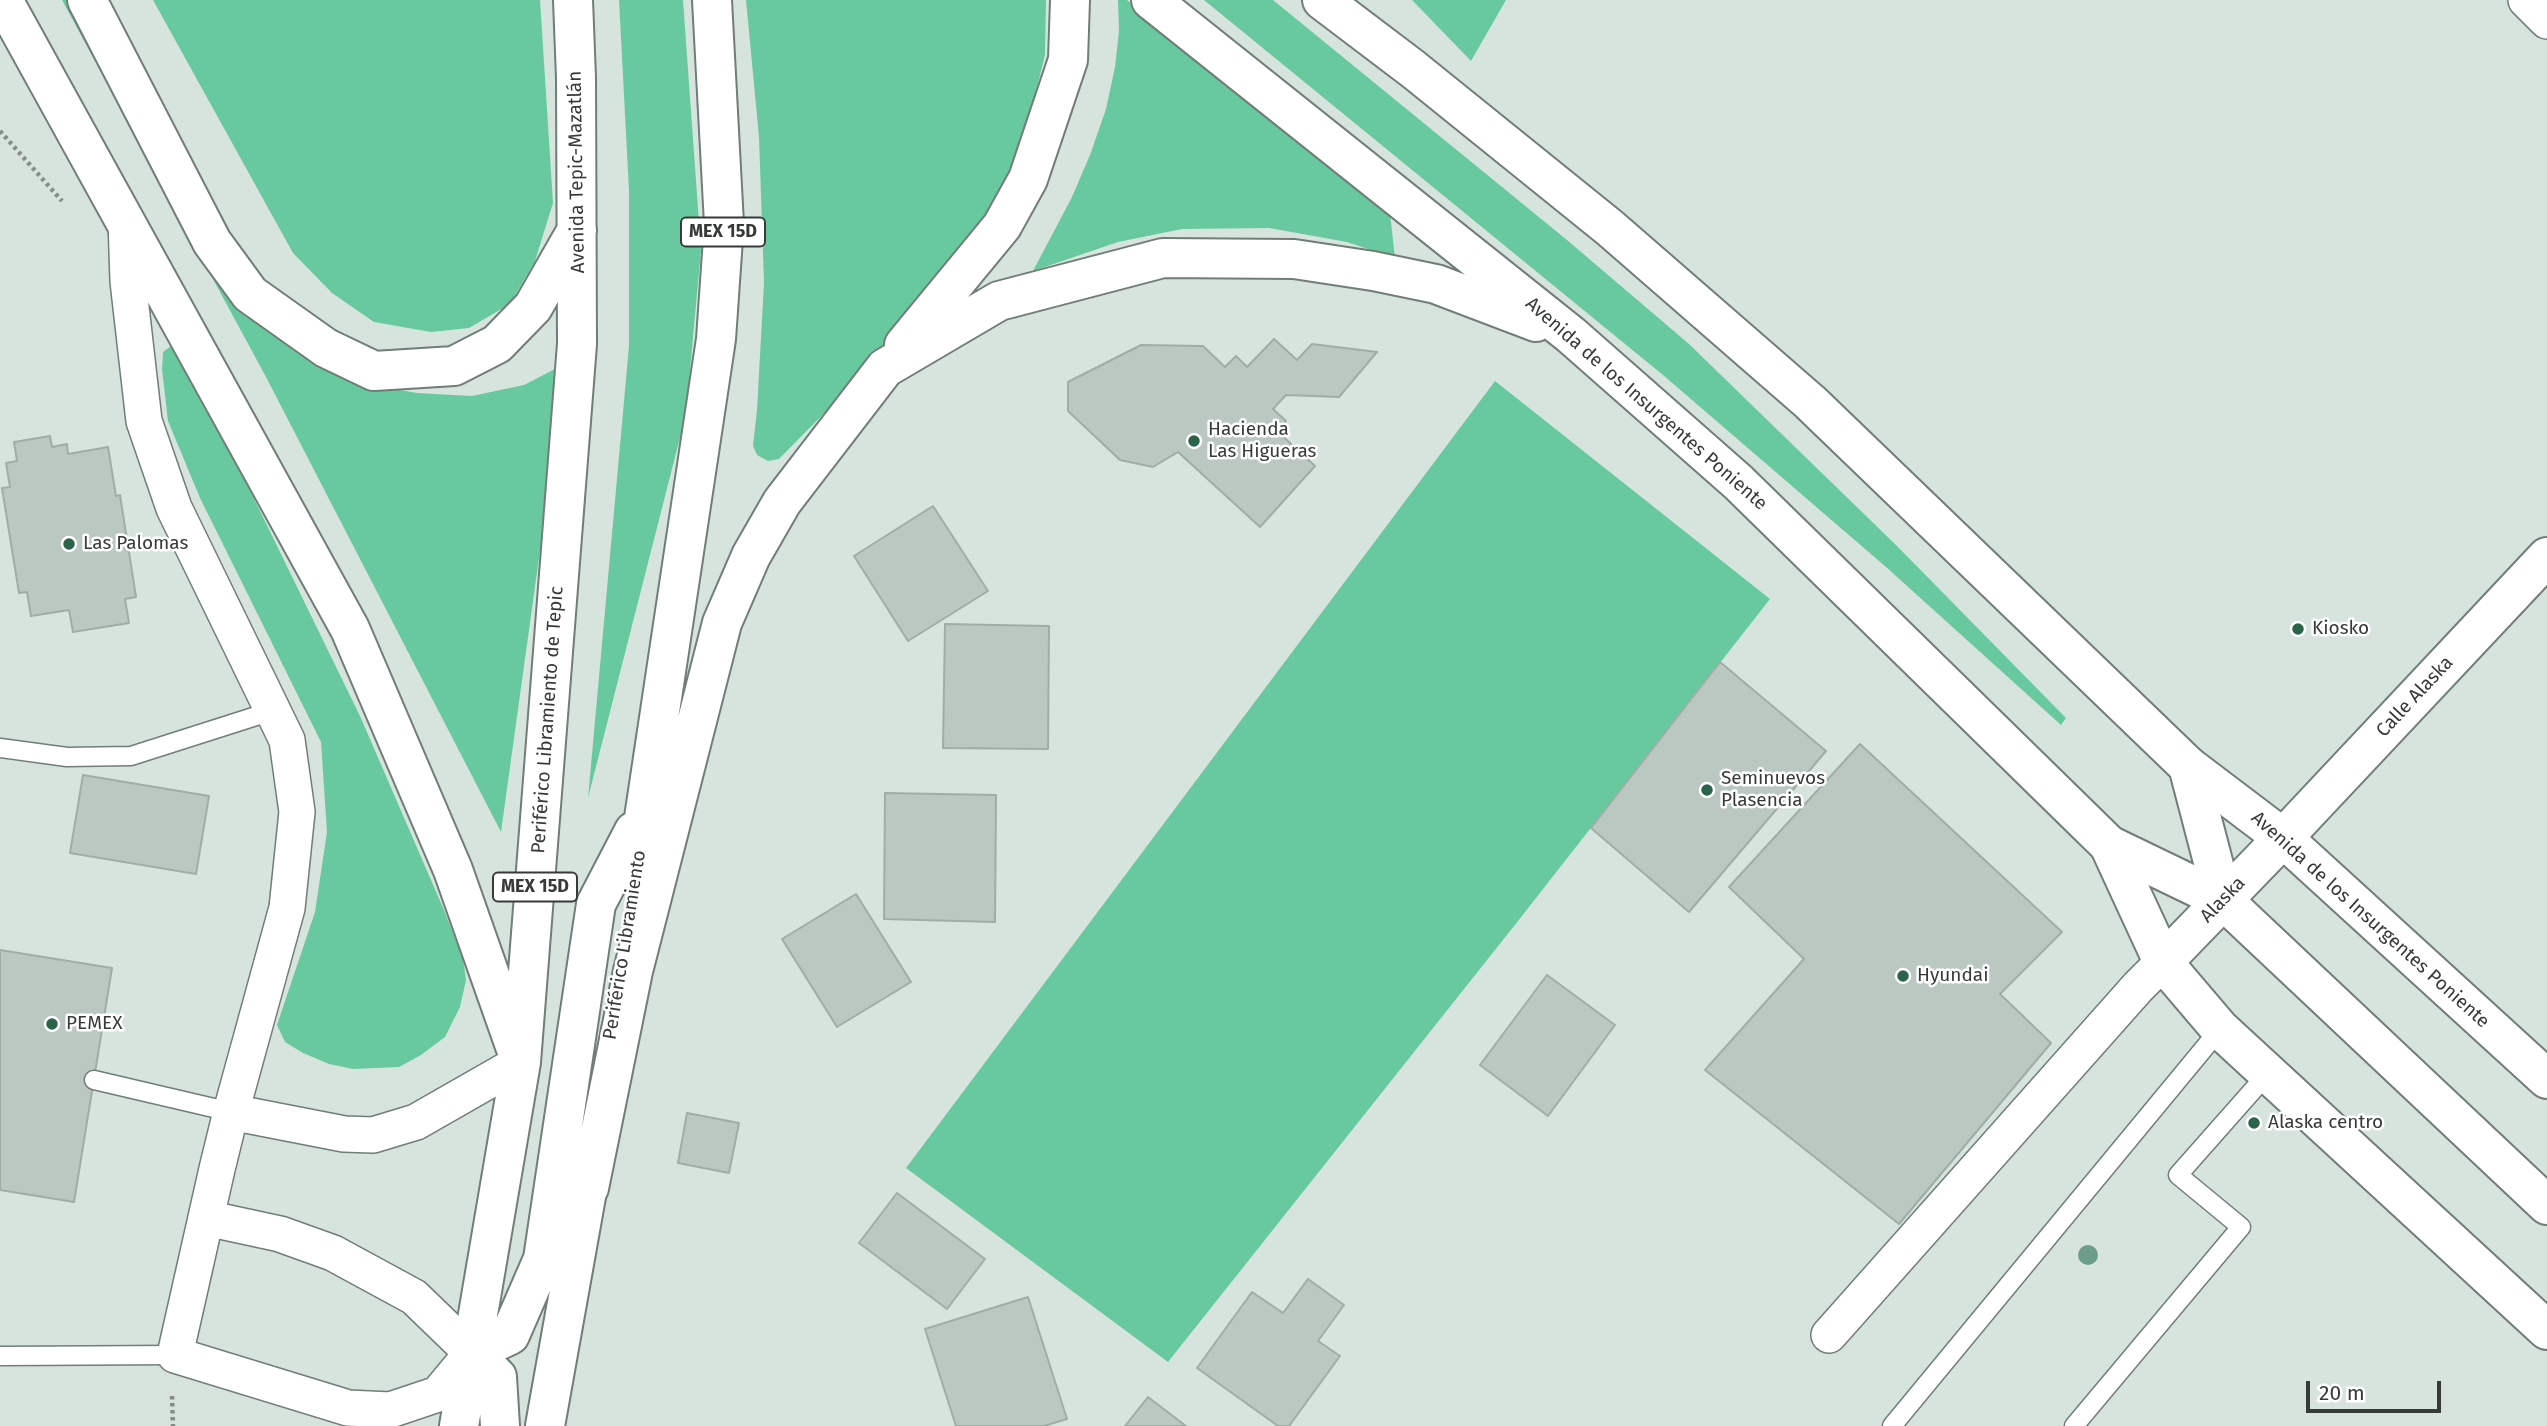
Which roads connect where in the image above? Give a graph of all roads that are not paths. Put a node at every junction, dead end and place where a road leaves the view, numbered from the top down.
1 (3, 0) edge
2 (86, 0) edge
3 (573, 0) edge
4 (712, 0) edge
5 (1070, 0) edge
6 (1151, 0) edge
7 (1322, 0) edge
8 (1365, 0) edge
9 (2526, 0) edge
10 (2547, 21) edge
11 (126, 220) junction
12 (578, 228) junction
13 (1610, 228) junction
14 (1571, 335) junction
15 (577, 344) joint
16 (885, 368) junction
17 (2547, 556) edge
18 (272, 711) junction
19 (0, 748) edge
20 (2188, 766) junction
21 (645, 809) junction
22 (2283, 838) junction
23 (2109, 845) junction
24 (2223, 900) junction
25 (2163, 962) junction
26 (2220, 1029) junction
27 (521, 1062) junction
28 (2269, 1072) junction
29 (2547, 1079) edge
30 (94, 1080) dead end
31 (231, 1112) junction
32 (589, 1188) junction
33 (2547, 1205) edge
34 (206, 1219) junction
35 (2547, 1330) edge
36 (1829, 1335) dead end
37 (472, 1353) junction
38 (175, 1355) junction
39 (0, 1356) edge
40 (258, 1381) junction
41 (343, 1426) edge
42 (459, 1426) edge
43 (500, 1426) edge
44 (545, 1426) edge
45 (1892, 1426) edge
46 (2074, 1426) edge

1 - 11 main road
2 - 12 main road
3 - 12 main road, Avenida Tepic-Mazatlán / MEX 15D
4 - 21 main road, Periférico Libramiento / MEX 15D
5 - 16 main road
6 - 14 main road, Avenida de los Insurgentes Poniente
7 - 13 main road, Avenida de los Insurgentes Poniente
8 - 13 main road
9 - 10 street
11 - 18 street
11 - 27 main road
12 - 15 main road, Avenida Tepic-Mazatlán / MEX 15D
13 - 20 main road, Avenida de los Insurgentes Poniente
14 - 16 main road
14 - 23 main road, Avenida de los Insurgentes Poniente
15 - 27 main road, Periférico Libramiento de Tepic / MEX 15D
16 - 32 main road
17 - 22 main road, Calle Alaska
18 - 19 lane
18 - 31 street
20 - 22 main road, Avenida de los Insurgentes Poniente
20 - 24 main road
21 - 32 main road, Periférico Libramiento / MEX 15D
21 - 37 main road
22 - 24 main road, Alaska
22 - 29 main road, Avenida de los Insurgentes Poniente
23 - 24 main road, Avenida de los Insurgentes Poniente
23 - 25 main road, Avenida de los Insurgentes Poniente
24 - 25 main road, Alaska
24 - 33 main road, Avenida de los Insurgentes Poniente
25 - 26 main road, Avenida de los Insurgentes Poniente
25 - 36 street
26 - 28 main road, Avenida de los Insurgentes Poniente
26 - 45 lane
27 - 31 street
27 - 37 main road, Periférico Libramiento de Tepic / MEX 15D
28 - 35 main road, Avenida de los Insurgentes Poniente
28 - 46 lane
30 - 31 lane
31 - 34 street
32 - 44 main road, Periférico Libramiento / MEX 15D
34 - 37 street
34 - 38 street
37 - 40 street
37 - 42 main road, Periférico Libramiento de Tepic / MEX 15D
37 - 43 main road
38 - 39 lane
38 - 40 street
40 - 41 street

